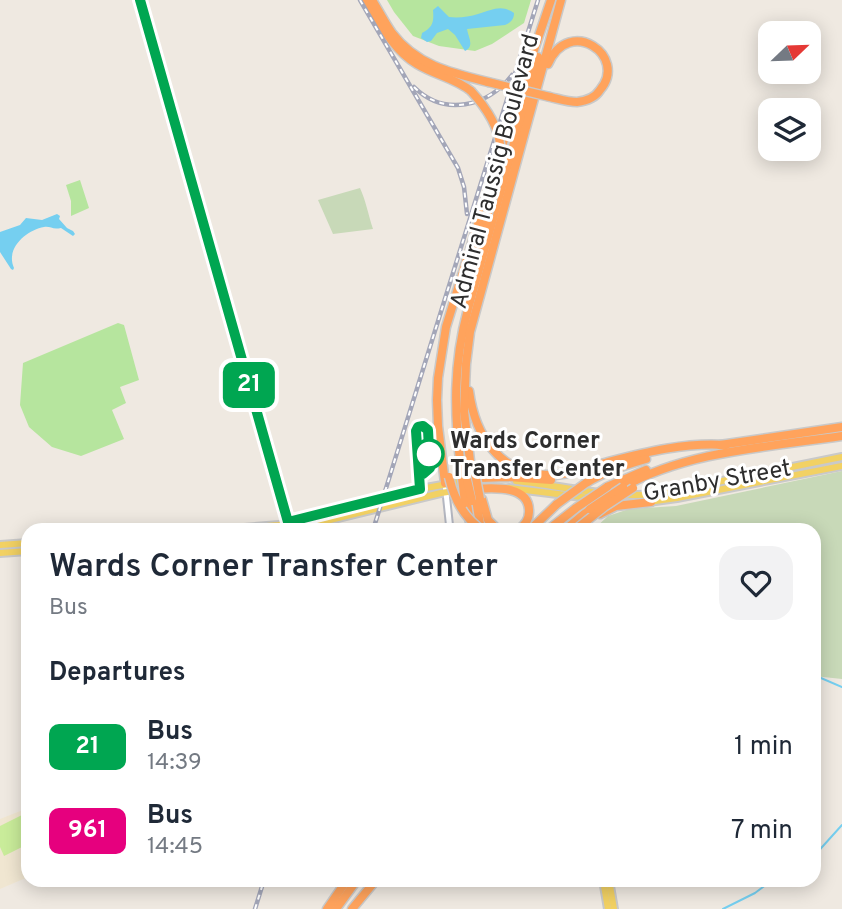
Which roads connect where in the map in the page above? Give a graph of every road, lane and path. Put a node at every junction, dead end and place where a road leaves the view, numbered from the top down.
1 (140, 0) edge
2 (366, 0) edge
3 (372, 0) edge
4 (552, 0) edge
5 (561, 0) edge
6 (518, 156) junction
7 (485, 223) junction
8 (444, 342) junction
9 (467, 353) junction
10 (457, 366) junction
11 (842, 426) edge
12 (842, 436) edge
13 (726, 445) junction
14 (731, 453) junction
15 (715, 455) junction
16 (842, 457) edge
17 (594, 466) junction
18 (842, 466) edge
19 (468, 469) junction
20 (481, 478) junction
21 (446, 483) junction
22 (462, 489) junction
23 (474, 501) junction
24 (651, 502) junction
25 (288, 523) edge
26 (306, 523) edge
27 (449, 523) edge
28 (470, 523) edge
29 (473, 523) edge
30 (479, 523) edge
31 (491, 523) edge
32 (525, 523) edge
33 (537, 523) edge
34 (557, 523) edge
35 (573, 523) edge
36 (585, 523) edge
37 (587, 523) edge
38 (21, 544) edge
39 (0, 545) edge
40 (21, 552) edge
41 (0, 553) edge
42 (342, 887) edge
43 (352, 887) edge
44 (366, 887) edge
45 (370, 887) edge
46 (604, 887) edge
47 (610, 887) edge
48 (327, 909) edge
49 (336, 909) edge
50 (350, 909) edge
51 (608, 909) edge
52 (614, 909) edge

1 - 25 main road
2 - 7 highway, bridge
3 - 6 highway, bridge
4 - 8 highway
4 - 10 highway
5 - 6 highway, Admiral Taussig Boulevard
6 - 9 highway, Admiral Taussig Boulevard
7 - 8 highway
7 - 10 highway
8 - 21 highway
9 - 17 highway
9 - 19 highway
10 - 19 highway
11 - 13 highway
12 - 14 highway
13 - 17 highway
13 - 33 highway, bridge
14 - 15 highway
14 - 36 highway, bridge
15 - 34 highway, bridge
15 - 35 highway, bridge
16 - 20 main road, Granby Street
17 - 20 highway
18 - 24 main road, Granby Street
19 - 22 highway, bridge
19 - 23 highway, bridge
19 - 23 highway, bridge
20 - 21 main road, Granby Street
21 - 22 main road, Granby Street
21 - 26 main road, Granby Street
21 - 27 main road
21 - 29 highway, bridge
22 - 23 highway, bridge
22 - 24 main road, Granby Street
22 - 32 highway
23 - 28 highway
23 - 30 highway
23 - 31 highway
24 - 37 highway
38 - 39 main road
40 - 41 main road
42 - 48 highway
43 - 49 highway
44 - 50 highway
45 - 50 highway
46 - 51 main road
47 - 52 main road

